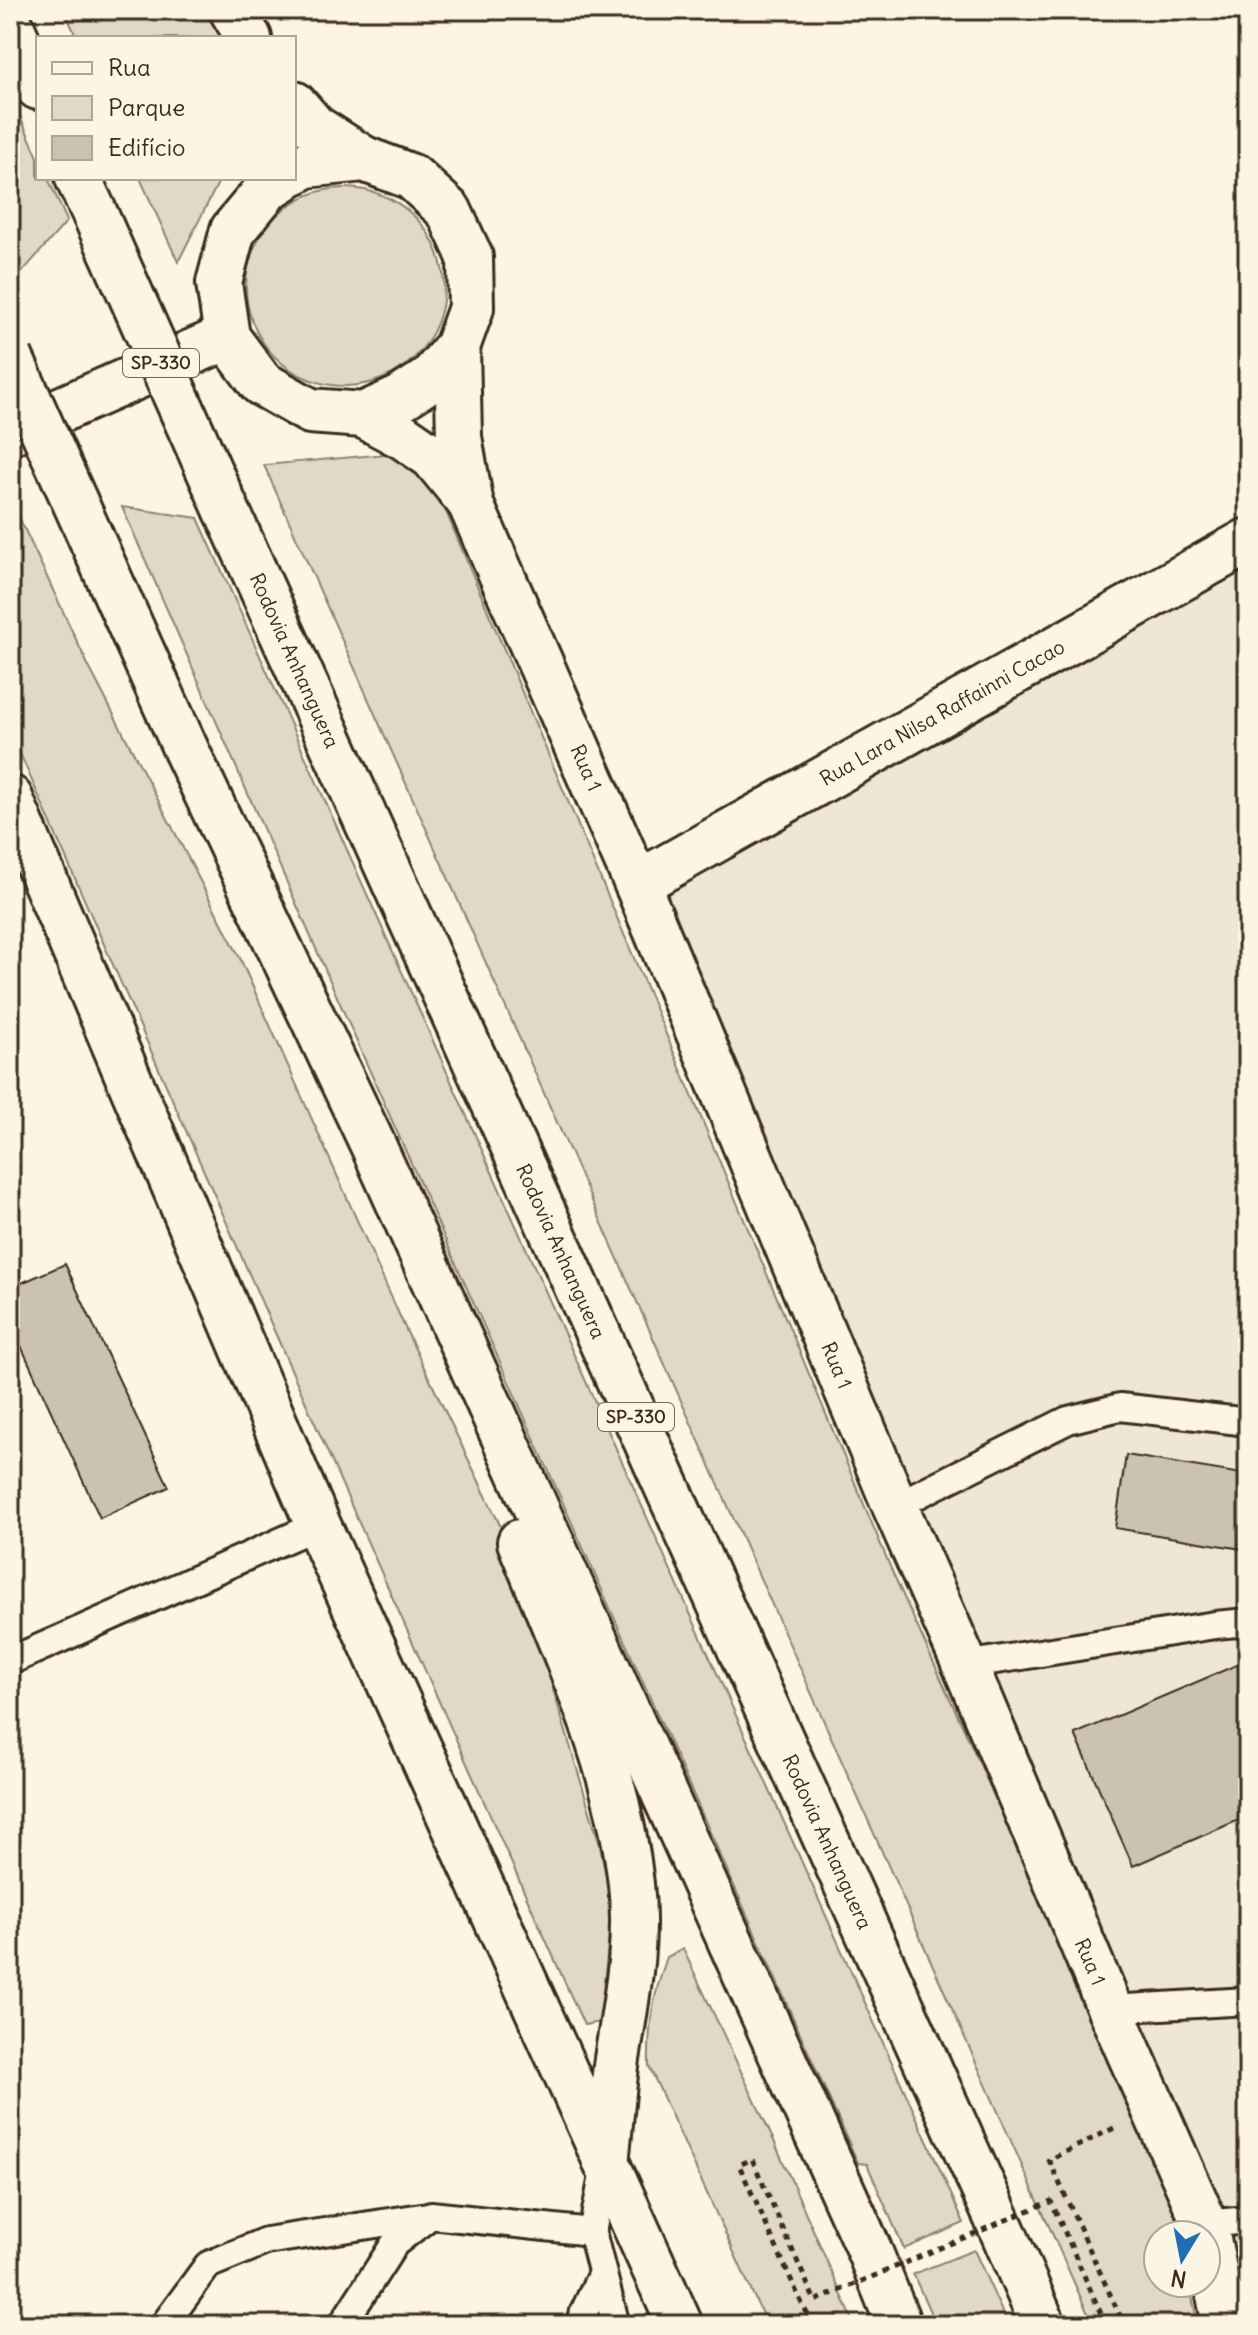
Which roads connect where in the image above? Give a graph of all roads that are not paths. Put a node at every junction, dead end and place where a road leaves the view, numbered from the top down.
1 (232, 10) edge
2 (10, 24) edge
3 (248, 36) edge
4 (36, 82) edge
5 (296, 106) edge
6 (364, 159) junction
7 (296, 171) edge
8 (281, 180) edge
9 (86, 196) edge
10 (227, 337) junction
11 (457, 347) junction
12 (10, 357) edge
13 (363, 415) junction
14 (10, 432) edge
15 (471, 505) junction
16 (1248, 541) edge
17 (10, 798) edge
18 (637, 884) junction
19 (372, 1143) junction
20 (1248, 1422) edge
21 (895, 1506) junction
22 (318, 1525) junction
23 (1248, 1622) edge
24 (10, 1661) edge
25 (965, 1665) junction
26 (1248, 2001) edge
27 (1110, 2009) junction
28 (606, 2163) junction
29 (431, 2215) junction
30 (1203, 2219) edge
31 (1248, 2220) edge
32 (1222, 2222) edge
33 (592, 2232) junction
34 (602, 2273) junction
35 (1220, 2299) edge
36 (164, 2325) edge
37 (342, 2325) edge
38 (578, 2325) edge
39 (616, 2325) edge
40 (680, 2325) edge
41 (899, 2325) edge
42 (1043, 2325) edge
43 (1225, 2325) edge

1 - 3 main road
2 - 4 main road
5 - 6 main road
6 - 7 main road
6 - 11 main road
8 - 10 main road
9 - 42 main road, Rodovia Anhanguera / SP-330, bridge
10 - 13 main road
10 - 14 main road
11 - 13 main road
11 - 15 main road, Rua 1
12 - 19 main road, bridge
13 - 15 main road, Rua 1
15 - 18 main road, Rua 1
16 - 18 main road, Rua Lara Nilsa Raffainni Cacao
17 - 22 main road
18 - 21 main road, Rua 1
19 - 28 main road
19 - 41 main road
20 - 21 lane
21 - 25 main road, Rua 1
22 - 24 lane
22 - 28 main road
23 - 25 lane
25 - 27 main road, Rua 1
26 - 27 lane
27 - 30 main road, Rua 1
28 - 33 lane
28 - 40 main road
29 - 33 lane
29 - 36 lane
29 - 37 lane
31 - 32 lane
33 - 34 lane
34 - 38 lane
34 - 39 lane
35 - 43 main road, Rua 1

